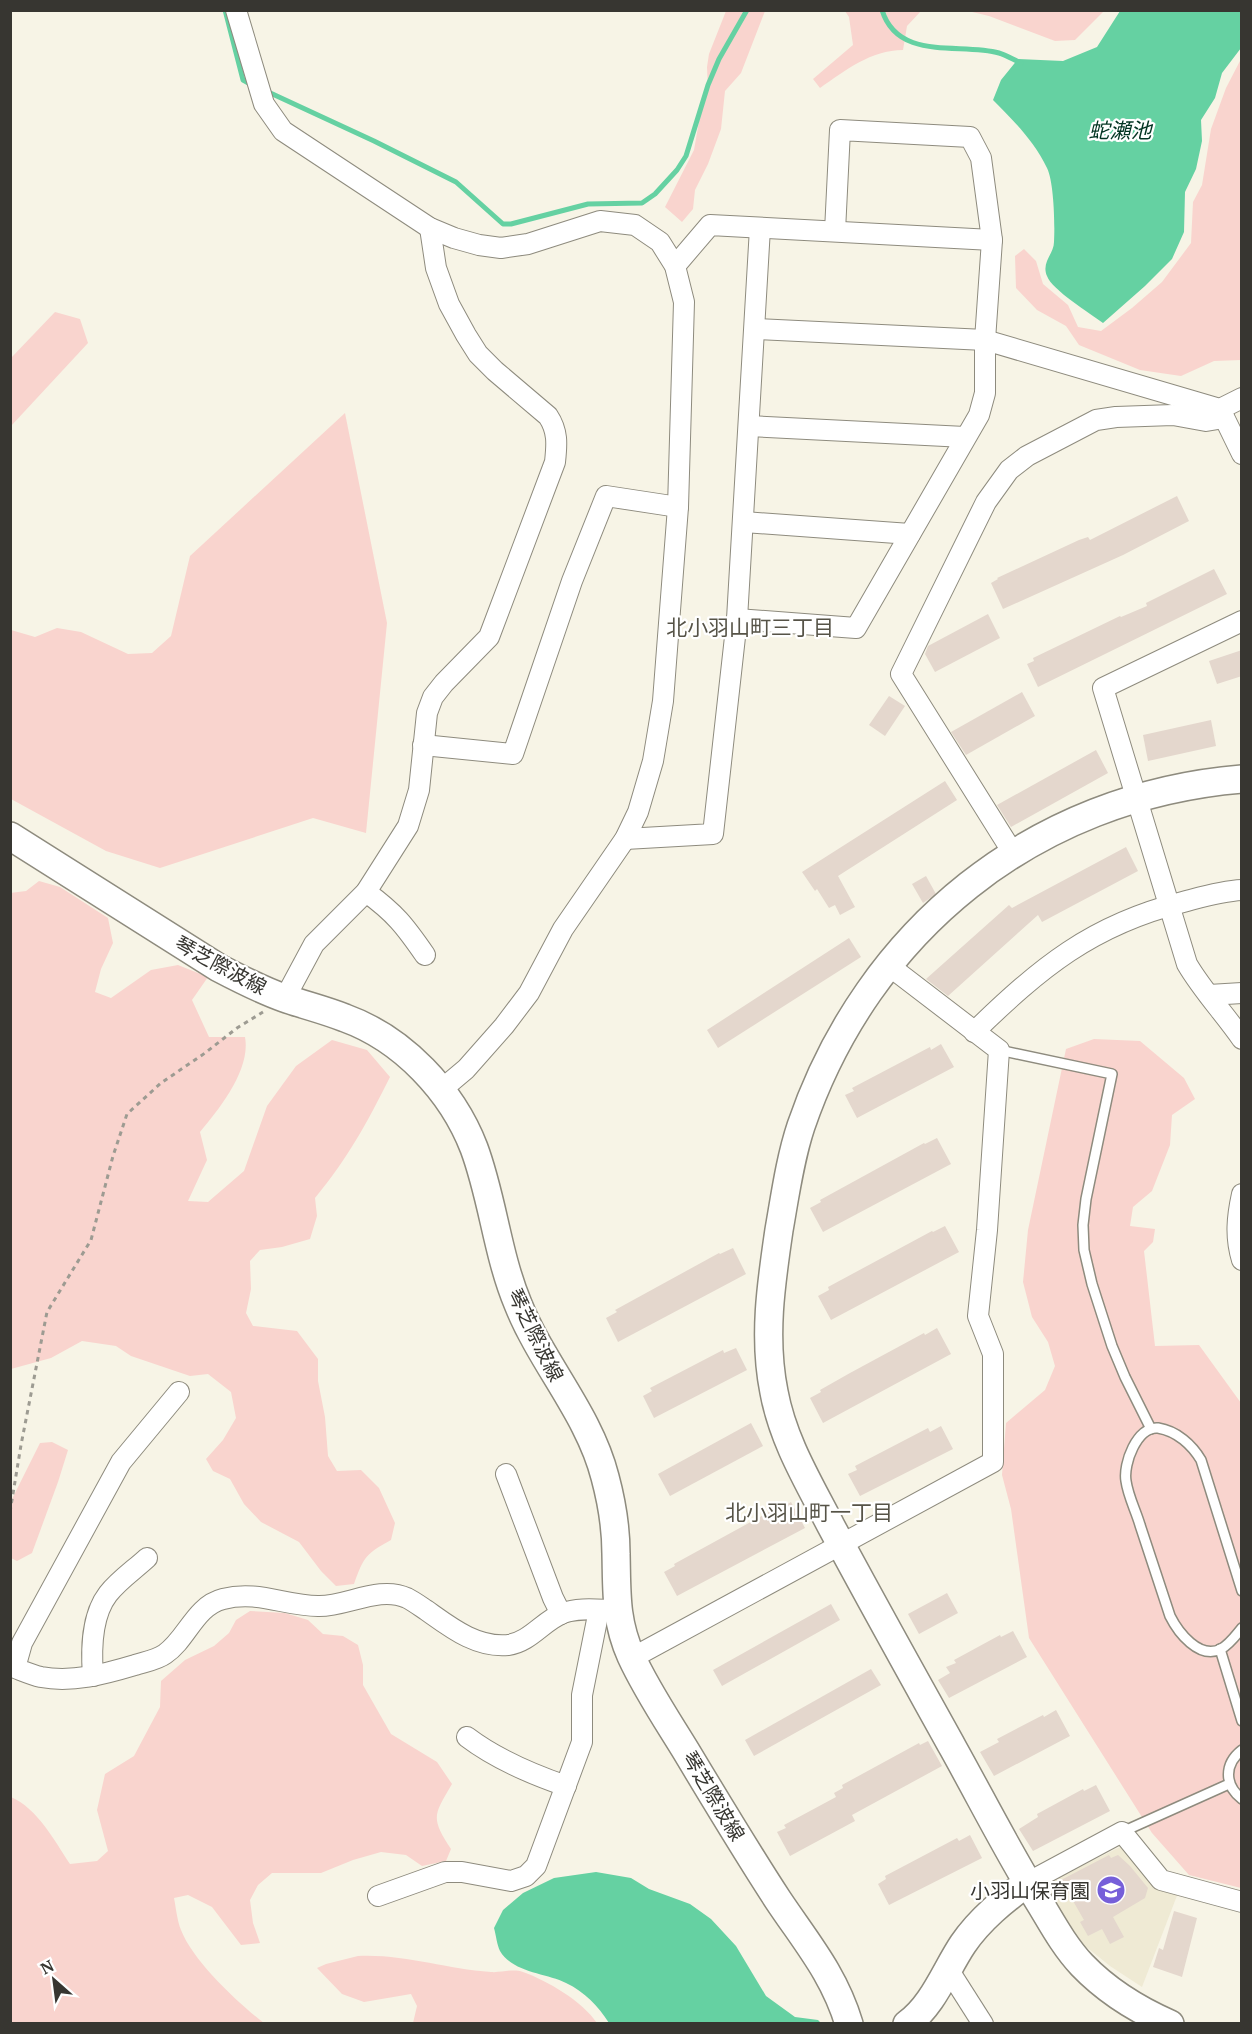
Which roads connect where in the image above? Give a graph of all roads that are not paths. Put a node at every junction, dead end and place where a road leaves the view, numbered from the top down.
1 (236, 10) edge
2 (430, 228) junction
3 (760, 228) junction
4 (835, 231) junction
5 (992, 240) junction
6 (675, 266) junction
7 (755, 329) junction
8 (985, 340) junction
9 (1242, 398) edge
10 (1222, 413) junction
11 (749, 426) junction
12 (965, 437) junction
13 (1242, 454) edge
14 (678, 507) junction
15 (744, 522) junction
16 (910, 534) junction
17 (737, 619) junction
18 (1242, 621) edge
19 (423, 745) junction
20 (1242, 779) edge
21 (1138, 797) junction
22 (10, 836) edge
23 (625, 838) junction
24 (1013, 853) junction
25 (1242, 890) edge
26 (366, 892) junction
27 (1168, 906) junction
28 (426, 955) dead end
29 (888, 965) junction
30 (1242, 993) edge
31 (1209, 995) junction
32 (285, 998) junction
33 (974, 1032) junction
34 (1242, 1038) edge
35 (999, 1050) junction
36 (441, 1090) junction
37 (1242, 1194) edge
38 (1242, 1260) edge
39 (179, 1392) dead end
40 (1151, 1429) junction
41 (506, 1474) dead end
42 (841, 1544) junction
43 (147, 1558) dead end
44 (1242, 1590) edge
45 (608, 1610) junction
46 (561, 1614) junction
47 (1242, 1628) edge
48 (1220, 1649) junction
49 (632, 1658) junction
50 (13, 1668) edge
51 (93, 1676) junction
52 (1242, 1721) edge
53 (467, 1737) dead end
54 (1242, 1750) edge
55 (1229, 1784) junction
56 (566, 1786) junction
57 (1242, 1799) edge
58 (1122, 1832) junction
59 (1027, 1882) junction
60 (378, 1896) dead end
61 (1242, 1902) edge
62 (948, 1969) junction
63 (849, 2024) edge
64 (907, 2024) edge
65 (983, 2024) edge
66 (1170, 2024) edge

1 - 2 street
2 - 6 street
2 - 19 street
3 - 4 street
3 - 6 street
3 - 7 street
4 - 5 street
4 - 5 street
5 - 8 street
6 - 14 street
7 - 8 street
7 - 11 street
8 - 10 street
8 - 12 street
9 - 10 street
10 - 13 street
10 - 24 street
11 - 12 street
11 - 15 street
12 - 16 street
14 - 19 street
14 - 23 street
15 - 16 street
15 - 17 street
16 - 17 street
17 - 23 street
18 - 21 street
19 - 26 street
20 - 21 street
21 - 24 street
21 - 27 street
22 - 32 street, 琴芝際波線
23 - 36 street
24 - 29 street
25 - 27 street
26 - 28 street
26 - 32 street
27 - 31 street
27 - 33 street
29 - 33 street
29 - 42 street
30 - 31 street
31 - 34 street
32 - 36 street, 琴芝際波線
33 - 35 street
35 - 40 lane
35 - 42 street
36 - 45 street, 琴芝際波線
37 - 38 street
39 - 50 street
40 - 44 lane
40 - 48 lane
41 - 46 street
42 - 49 street
42 - 59 street
43 - 51 street
45 - 46 street
45 - 49 street, 琴芝際波線
45 - 56 street
46 - 51 street
47 - 48 lane
48 - 52 lane
49 - 63 street, 琴芝際波線
50 - 51 street
53 - 56 street
54 - 55 lane
55 - 57 lane
55 - 58 lane
56 - 60 street
58 - 59 street
58 - 61 street
59 - 62 street
59 - 66 street
62 - 64 street
62 - 65 street

